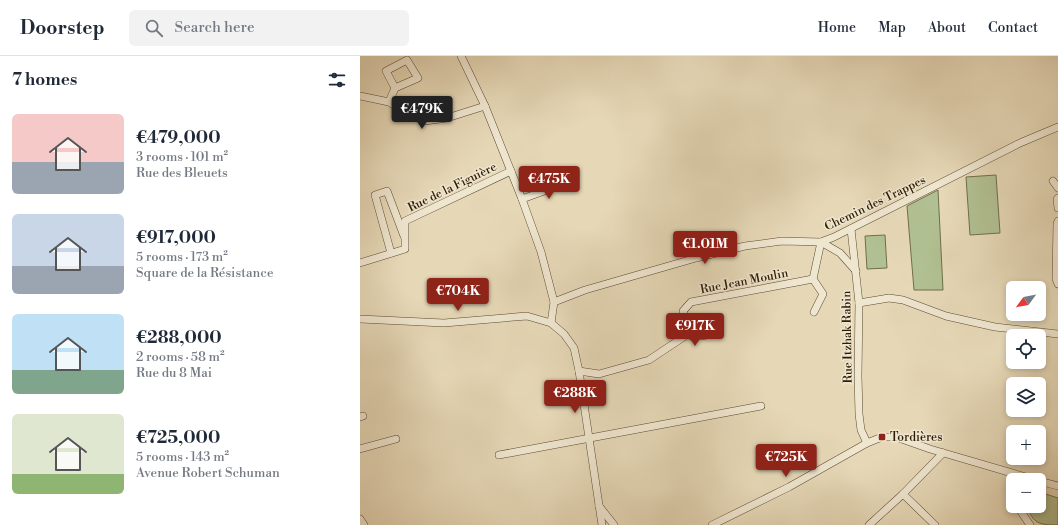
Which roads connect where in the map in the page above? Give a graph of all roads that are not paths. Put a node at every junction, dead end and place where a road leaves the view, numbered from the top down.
1 (460, 56) edge
2 (395, 88) junction
3 (360, 96) edge
4 (389, 102) junction
5 (485, 106) junction
6 (1058, 127) edge
7 (511, 171) junction
8 (1053, 181) dead end
9 (569, 182) dead end
10 (1058, 188) edge
11 (1058, 198) edge
12 (522, 199) junction
13 (1058, 208) edge
14 (1058, 221) edge
15 (851, 229) junction
16 (405, 240) junction
17 (821, 242) junction
18 (391, 254) junction
19 (360, 263) edge
20 (856, 271) junction
21 (813, 279) junction
22 (1058, 284) edge
23 (554, 302) junction
24 (859, 303) junction
25 (814, 312) dead end
26 (360, 319) edge
27 (551, 323) junction
28 (688, 334) junction
29 (1058, 334) edge
30 (708, 335) dead end
31 (579, 371) junction
32 (761, 406) dead end
33 (588, 438) junction
34 (396, 439) dead end
35 (867, 443) junction
36 (360, 449) edge
37 (943, 453) junction
38 (499, 456) dead end
39 (1008, 473) edge
40 (1046, 483) edge
41 (1058, 486) edge
42 (903, 494) junction
43 (598, 505) junction
44 (1022, 513) edge
45 (360, 519) edge
46 (364, 525) edge
47 (602, 525) edge
48 (614, 525) edge
49 (712, 525) edge
50 (869, 525) edge
51 (935, 525) edge
52 (1030, 525) edge

1 - 5 street
2 - 2 street
2 - 4 street
3 - 4 street
4 - 5 street
5 - 7 street
6 - 15 street, Chemin des Trappes
7 - 12 street
7 - 16 street, Rue de la Figuière
8 - 10 street
9 - 12 street
11 - 13 street
12 - 23 street
14 - 22 street
15 - 17 street, Chemin des Trappes
15 - 20 street, Rue Itzhak Rabin
16 - 18 street
16 - 18 street
17 - 20 street
17 - 21 street
17 - 23 street, Chemin des Trappes
18 - 19 street
20 - 24 street, Rue Itzhak Rabin
21 - 25 street
21 - 28 street, Rue Jean Moulin
23 - 27 street
24 - 29 street
24 - 35 street, Rue Itzhak Rabin
26 - 27 street
27 - 31 street
28 - 30 street
28 - 31 street
31 - 33 street
32 - 33 street
33 - 38 street
33 - 43 street
34 - 36 street
35 - 37 street
35 - 49 street
37 - 39 street
37 - 42 street
40 - 41 street
42 - 50 street
42 - 51 street
43 - 47 street
43 - 48 street
44 - 52 street
45 - 46 street

